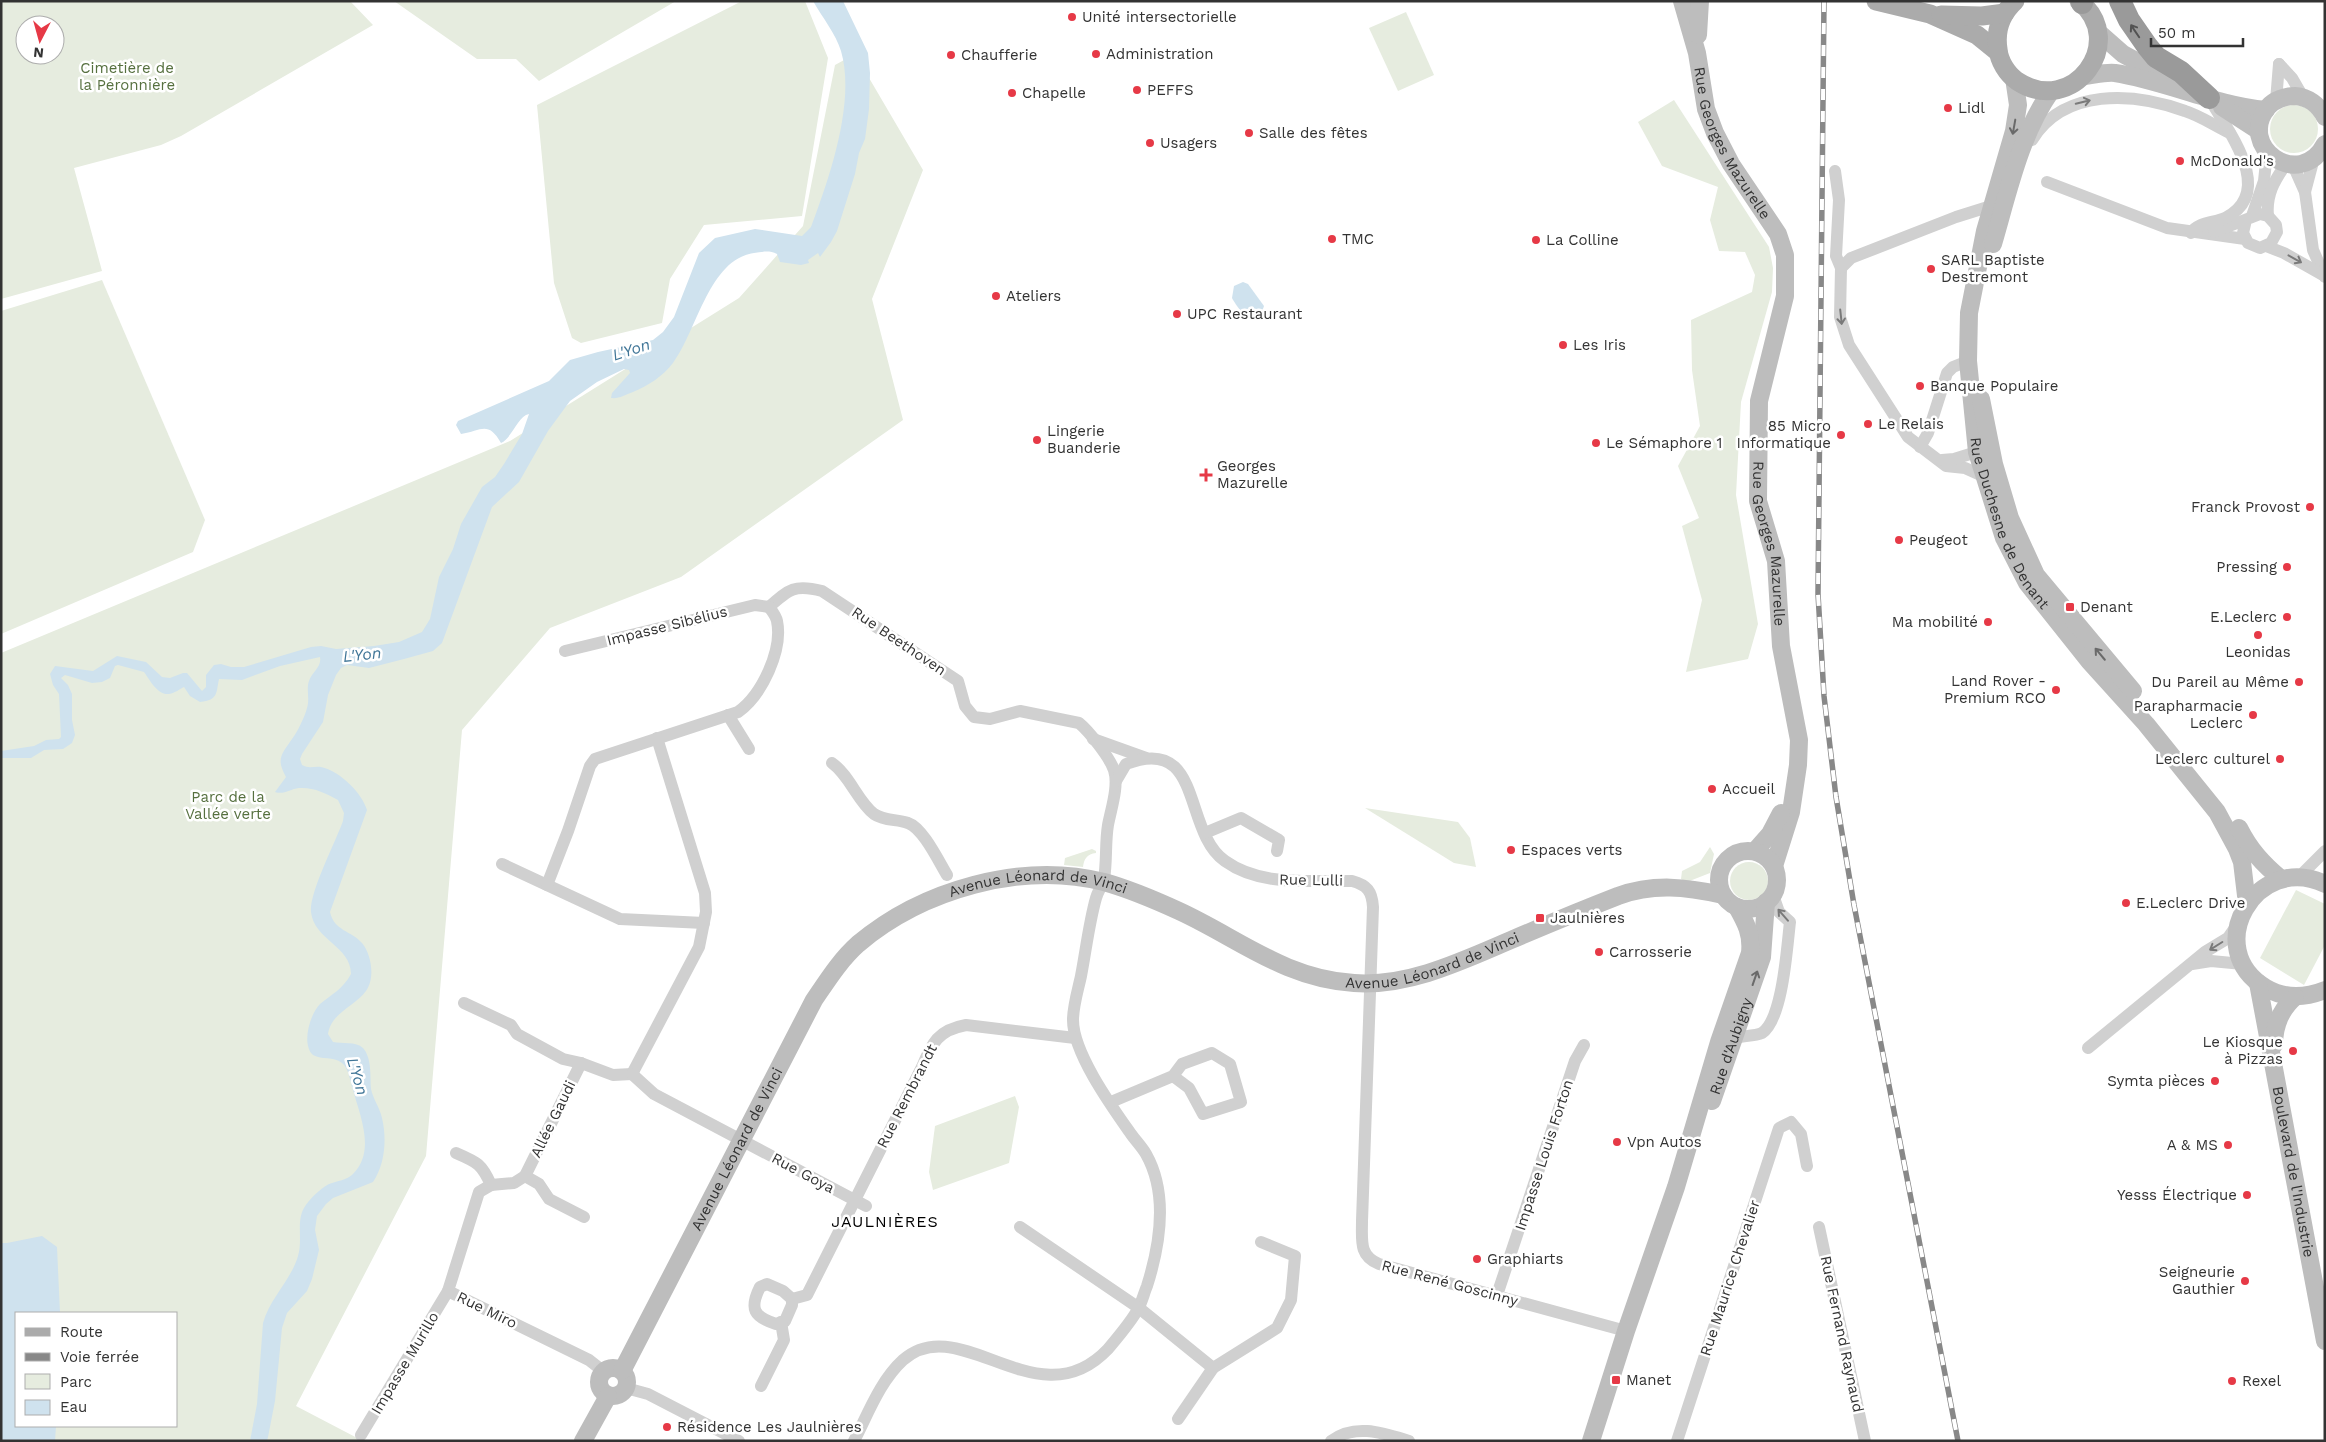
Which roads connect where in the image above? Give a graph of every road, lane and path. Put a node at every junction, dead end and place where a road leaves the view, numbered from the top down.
1 (1682, 1) edge
2 (1700, 1) edge
3 (1876, 1) edge
4 (2120, 1) edge
5 (2081, 2) edge
6 (2012, 4) edge
7 (1930, 14) junction
8 (2098, 32) junction
9 (1998, 52) junction
10 (1697, 53) junction
11 (2084, 76) junction
12 (2014, 78) junction
13 (2188, 90) junction
14 (2051, 91) junction
15 (2209, 98) junction
16 (2314, 99) edge
17 (2271, 105) junction
18 (2325, 117) edge
19 (2259, 131) junction
20 (2230, 133) junction
21 (2319, 151) edge
22 (2267, 152) junction
23 (2290, 164) junction
24 (1835, 171) dead end
25 (2047, 182) dead end
26 (2010, 188) junction
27 (2305, 192) junction
28 (1992, 206) junction
29 (2268, 216) junction
30 (2249, 218) junction
31 (2191, 233) junction
32 (2212, 233) junction
33 (2245, 238) junction
34 (2266, 246) junction
35 (1842, 268) junction
36 (2324, 276) edge
37 (1968, 361) junction
38 (1916, 443) junction
39 (1984, 450) junction
40 (1938, 460) junction
41 (1985, 477) junction
42 (769, 607) junction
43 (565, 651) dead end
44 (728, 715) junction
45 (657, 738) junction
46 (1093, 739) junction
47 (750, 750) dead end
48 (1149, 759) junction
49 (832, 763) dead end
50 (1116, 780) junction
51 (1794, 789) junction
52 (1205, 833) junction
53 (1277, 851) dead end
54 (1755, 851) junction
55 (2325, 851) edge
56 (502, 864) dead end
57 (1774, 866) junction
58 (1720, 872) junction
59 (947, 876) dead end
60 (2290, 878) junction
61 (1103, 882) junction
62 (2325, 884) edge
63 (547, 885) junction
64 (1683, 887) junction
65 (1723, 895) junction
66 (1770, 899) junction
67 (2247, 904) junction
68 (1737, 907) junction
69 (704, 923) junction
70 (2237, 925) junction
71 (2192, 964) junction
72 (2243, 964) junction
73 (2258, 982) junction
74 (1369, 984) junction
75 (2325, 990) edge
76 (2295, 997) junction
77 (464, 1003) dead end
78 (1075, 1038) junction
79 (1735, 1038) junction
80 (1584, 1045) dead end
81 (2088, 1048) dead end
82 (581, 1062) junction
83 (2274, 1063) junction
84 (632, 1074) junction
85 (1173, 1076) junction
86 (1111, 1102) junction
87 (740, 1139) junction
88 (456, 1153) dead end
89 (1807, 1166) dead end
90 (525, 1176) junction
91 (491, 1185) junction
92 (1676, 1187) junction
93 (853, 1200) junction
94 (866, 1206) dead end
95 (584, 1217) dead end
96 (1020, 1227) dead end
97 (1819, 1227) dead end
98 (1261, 1242) dead end
99 (448, 1291) junction
100 (1497, 1295) junction
101 (792, 1299) junction
102 (1139, 1308) junction
103 (781, 1322) junction
104 (1626, 1331) junction
105 (2325, 1341) edge
106 (1213, 1368) junction
107 (604, 1371) junction
108 (622, 1371) junction
109 (761, 1386) dead end
110 (626, 1388) junction
111 (608, 1396) junction
112 (1178, 1418) dead end
113 (361, 1435) dead end
114 (583, 1441) edge
115 (739, 1441) edge
116 (854, 1441) edge
117 (1331, 1441) edge
118 (1409, 1441) edge
119 (1591, 1441) edge
120 (1676, 1441) edge
121 (1865, 1441) edge

1 - 10 main road, Rue Georges Mazurelle
2 - 10 main road, Rue Georges Mazurelle
3 - 7 main road
15 -> 4 highway
5 - 8 main road
6 - 7 main road
6 - 9 main road
7 - 9 main road
8 - 11 main road
8 - 13 main road
9 - 12 main road
10 - 51 main road, Rue Georges Mazurelle
11 - 13 main road
11 - 14 main road
12 - 14 main road
12 -> 28 main road, Rue Duchesne de Denant
13 - 15 main road
14 - 26 main road, Rue Duchesne de Denant
15 - 17 main road
15 - 19 main road
15 - 20 street
16 - 17 main road
16 - 17 street
16 - 18 main road
17 - 19 main road
19 - 22 main road
26 -> 20 street
20 - 31 street
21 - 23 main road
21 - 27 street
22 - 23 main road
22 - 30 street
23 - 27 street
23 - 29 street
24 - 35 street
25 - 31 street
26 - 39 main road, Rue Duchesne de Denant
27 - 36 street
28 - 35 street
28 - 37 main road, Rue Duchesne de Denant
29 - 30 street
29 - 34 street
30 - 32 street
30 - 33 street
31 - 32 street
32 - 33 street
33 - 34 street
34 -> 36 street
35 -> 38 street
37 - 38 street
37 - 39 main road, Rue Duchesne de Denant
38 - 40 street
39 - 40 street
39 - 41 main road, Rue Duchesne de Denant
60 -> 39 main road, Rue Duchesne de Denant
40 - 41 street
41 - 67 main road, Rue Duchesne de Denant
42 - 43 street, Impasse Sibélius
42 - 44 street
42 - 46 street, Rue Beethoven
44 - 45 street
44 - 47 street
45 - 63 street
45 - 69 street
46 - 48 street, Rue Lulli
46 - 50 street, Rue Beethoven
48 - 50 street
48 - 52 street, Rue Lulli
49 - 59 street
50 - 61 street
51 - 54 main road, Rue Georges Mazurelle
51 - 57 main road, Rue Georges Mazurelle
52 - 53 street, Rue Lulli
52 - 74 street, Rue Lulli
54 - 57 main road
54 - 58 main road
55 - 60 street
56 - 63 street
57 - 66 main road
58 - 64 main road, Avenue Léonard de Vinci
58 - 65 main road
60 - 62 main road
60 - 67 main road
61 - 74 main road, Avenue Léonard de Vinci
61 - 78 street
61 - 87 main road, Avenue Léonard de Vinci
63 - 69 street
64 - 65 main road, Avenue Léonard de Vinci
64 - 74 main road, Avenue Léonard de Vinci
65 - 68 main road
66 - 68 main road
79 -> 66 main road, Rue d'Aubigny
79 -> 66 street
67 - 70 main road
68 - 92 main road, Rue d'Aubigny
69 - 84 street
70 -> 71 street
70 - 72 main road
71 - 72 street
71 - 81 street
72 - 73 main road
73 - 76 main road
73 - 83 main road, Boulevard de l'Industrie
74 - 100 street, Rue René Goscinny
75 - 76 main road
76 - 83 main road, Boulevard de l'Industrie
77 - 82 street
78 - 86 street
78 - 93 street, Rue Rembrandt
79 - 92 main road, Rue d'Aubigny
80 - 100 street, Impasse Louis Forton
82 - 84 street
82 - 90 street, Allée Gaudi
83 - 105 main road, Boulevard de l'Industrie
84 - 87 street, Rue Goya
85 - 85 street
85 - 86 street
86 - 102 street
87 - 93 street, Rue Goya
87 - 108 main road, Avenue Léonard de Vinci
88 - 91 street
89 - 120 street, Rue Maurice Chevalier
90 - 91 street
90 - 95 street
91 - 99 street, Rue Miro
92 - 104 main road, Rue d'Aubigny
93 - 94 street, Rue Goya
93 - 101 street, Rue Rembrandt
96 - 102 street
97 - 121 street, Rue Fernand Raynaud
98 - 106 street
99 - 107 street, Rue Miro
99 - 113 street, Impasse Murillo
100 - 104 street, Rue René Goscinny
101 - 103 street
101 - 103 street
102 - 106 street
102 - 116 street
103 - 109 street
104 - 119 main road, Rue d'Aubigny
106 - 112 street
107 - 108 main road
107 - 111 main road
108 - 110 main road
110 - 111 main road
110 - 115 street
111 - 114 main road
117 - 118 street

